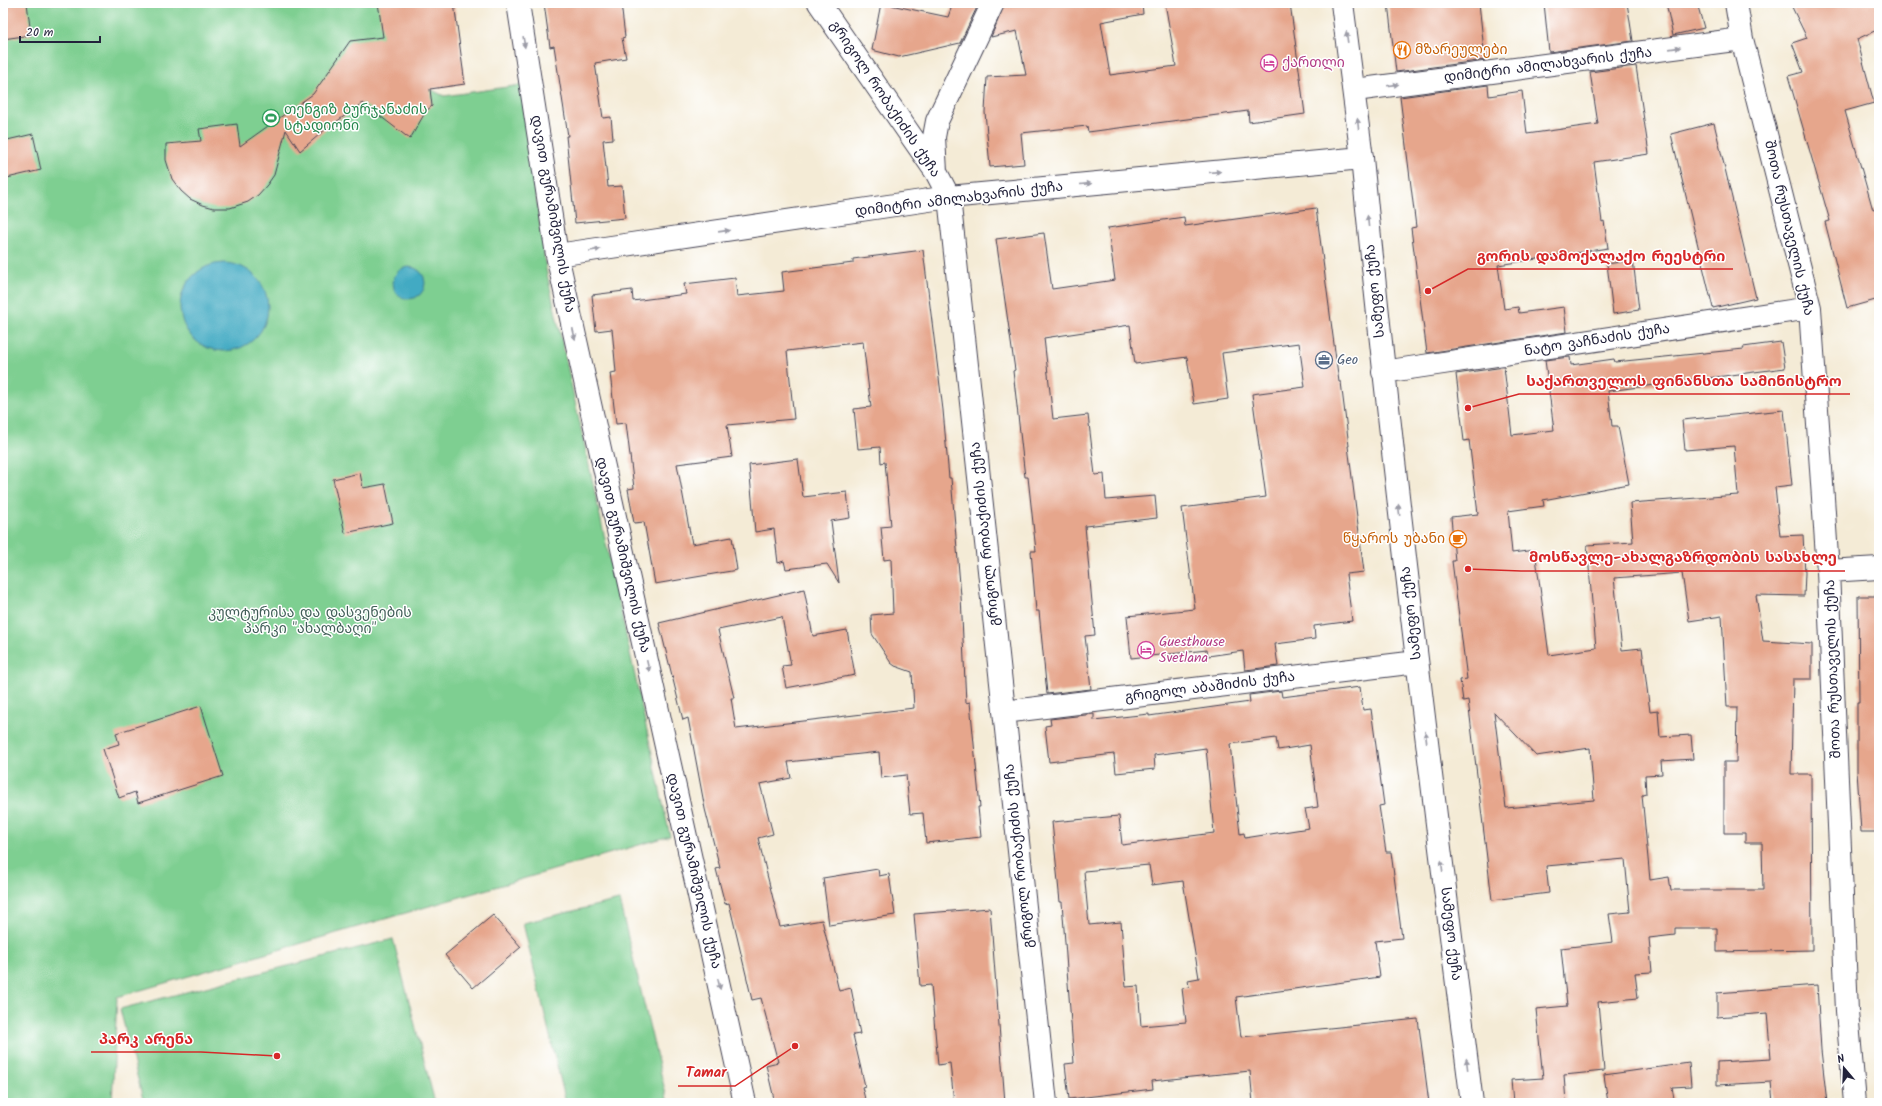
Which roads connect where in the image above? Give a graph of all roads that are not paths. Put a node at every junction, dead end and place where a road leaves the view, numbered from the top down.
1 (518, 3) edge
2 (819, 3) edge
3 (993, 3) edge
4 (1342, 3) edge
5 (1736, 3) edge
6 (1742, 39) junction
7 (1355, 90) junction
8 (1362, 158) junction
9 (936, 172) junction
10 (949, 197) junction
11 (557, 255) junction
12 (1810, 308) junction
13 (1383, 372) junction
14 (1879, 568) edge
15 (1828, 571) junction
16 (1417, 662) junction
17 (1004, 712) junction
18 (745, 1103) edge
19 (1046, 1103) edge
20 (1472, 1103) edge
21 (1855, 1103) edge

1 -> 11 street, დავით გურამიშვილის ქუჩა
2 - 9 street, გრიგოლ რობაქიძის ქუჩა
3 - 9 street
7 -> 4 street, სამეფო ქუჩა
5 - 6 street, შოთა რუსთაველის ქუჩა
7 -> 6 street, დიმიტრი ამილახვარის ქუჩა
6 - 12 street, შოთა რუსთაველის ქუჩა
8 -> 7 street, სამეფო ქუჩა
10 -> 8 street, დიმიტრი ამილახვარის ქუჩა
13 -> 8 street, სამეფო ქუჩა
9 - 10 street, გრიგოლ რობაქიძის ქუჩა
11 -> 10 street, დიმიტრი ამილახვარის ქუჩა
10 - 17 street, გრიგოლ რობაქიძის ქუჩა
11 -> 18 street, დავით გურამიშვილის ქუჩა
12 - 13 street, ნატო ვაჩნაძის ქუჩა
12 - 15 street, შოთა რუსთაველის ქუჩა
16 -> 13 street, სამეფო ქუჩა
14 - 15 street
15 - 21 street, შოთა რუსთაველის ქუჩა
16 - 17 street, გრიგოლ აბაშიძის ქუჩა
20 -> 16 street, სამეფო ქუჩა
17 - 19 street, გრიგოლ რობაქიძის ქუჩა

